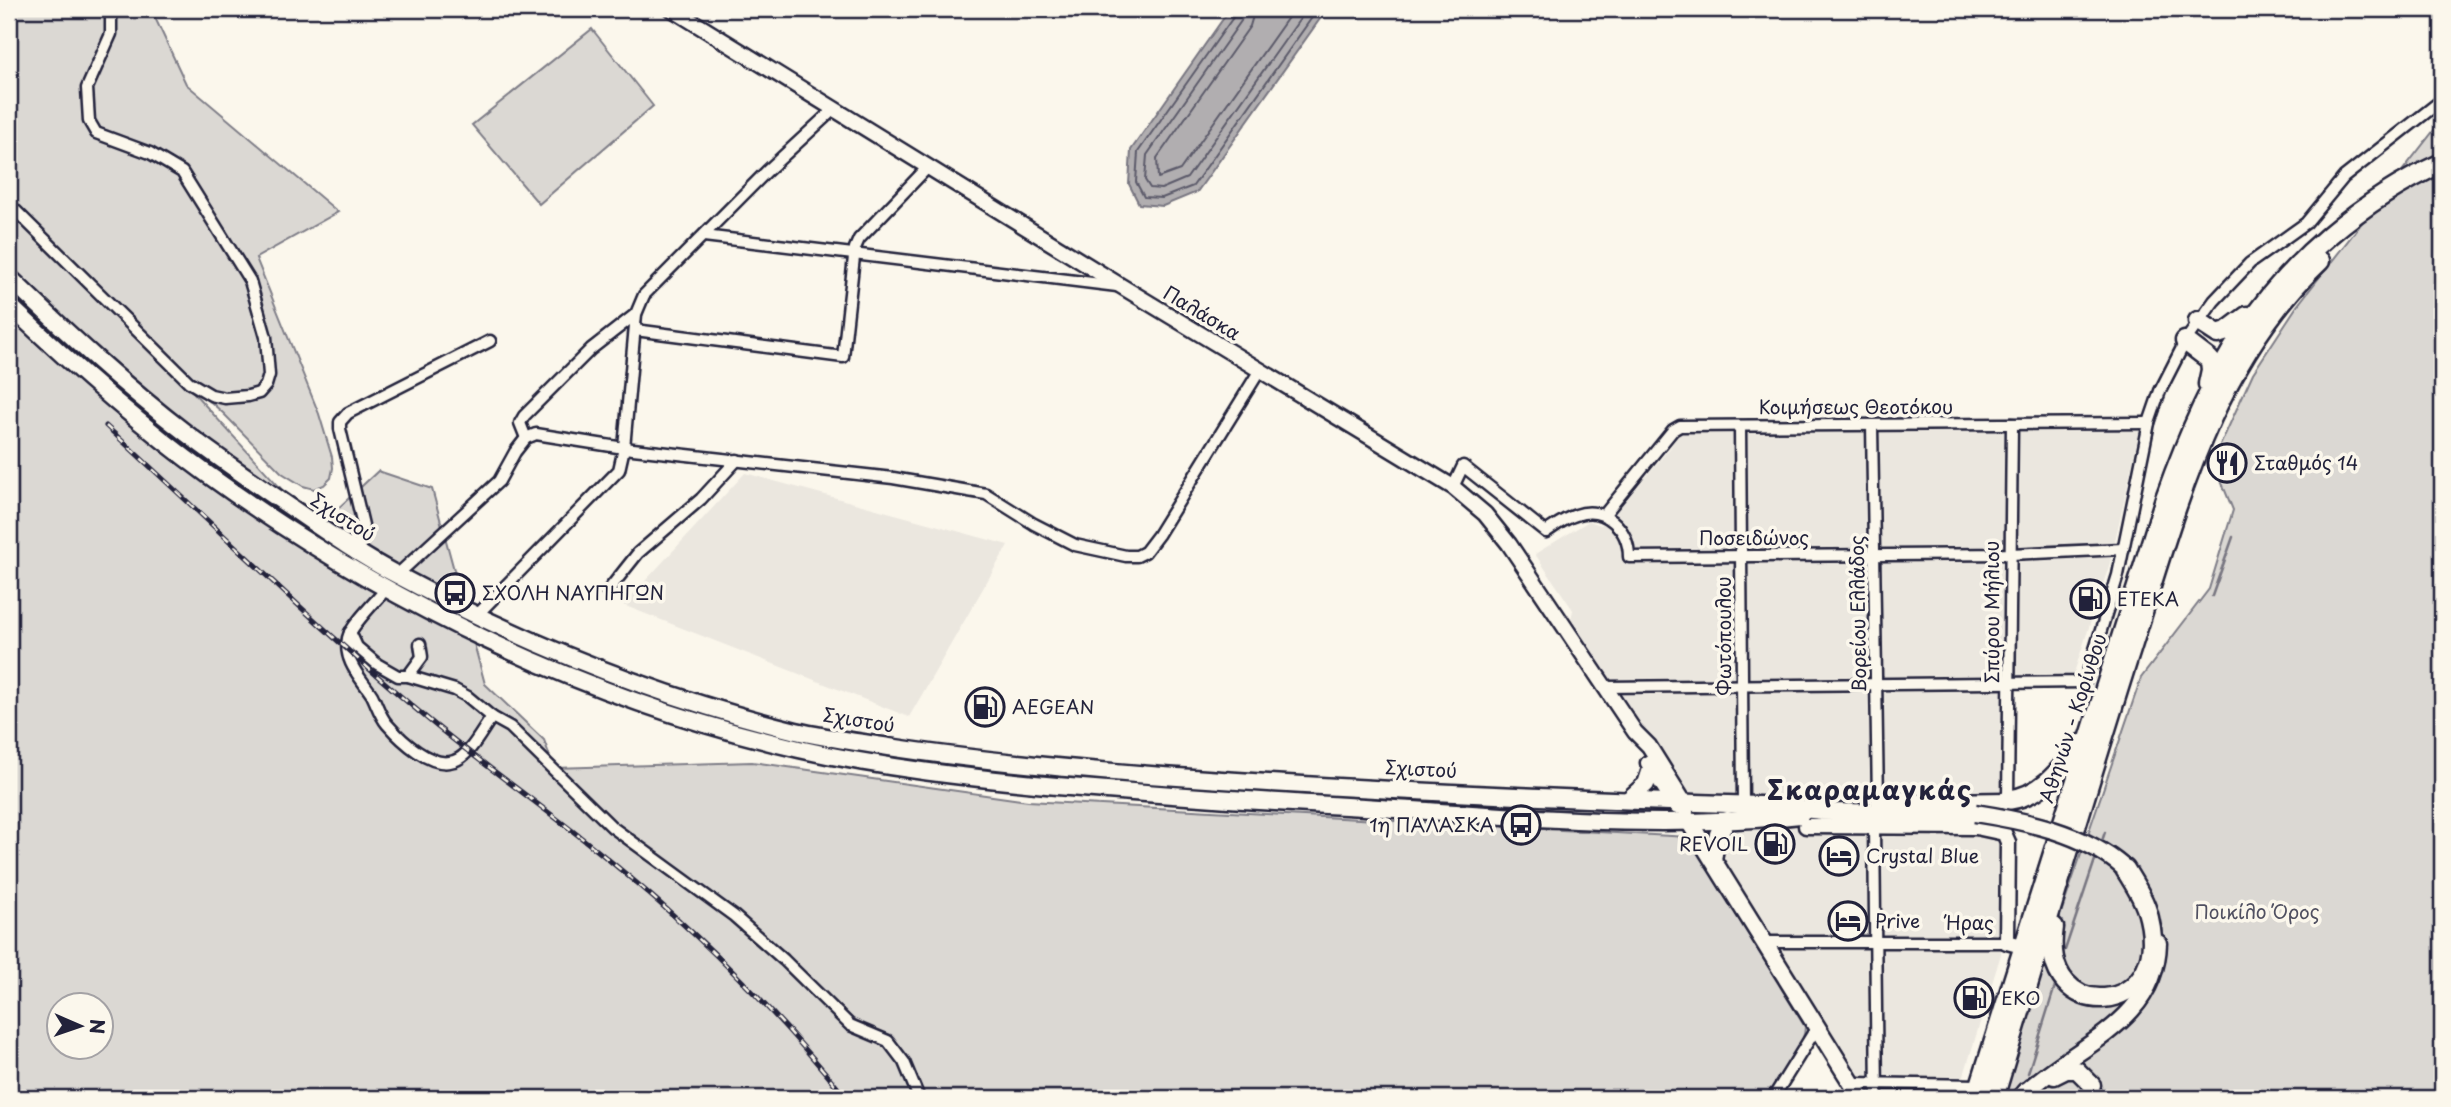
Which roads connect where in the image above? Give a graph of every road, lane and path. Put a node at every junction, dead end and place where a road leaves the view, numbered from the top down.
1 (111, 9) edge
2 (672, 9) edge
3 (2442, 100) edge
4 (834, 109) junction
5 (2442, 163) edge
6 (927, 168) junction
7 (2442, 176) edge
8 (9, 204) edge
9 (704, 236) junction
10 (855, 255) junction
11 (9, 278) edge
12 (1121, 286) junction
13 (2264, 304) junction
14 (9, 305) edge
15 (636, 314) junction
16 (2198, 321) junction
17 (635, 330) junction
18 (490, 341) dead end
19 (2185, 341) junction
20 (1259, 370) junction
21 (2203, 405) junction
22 (2149, 423) junction
23 (2011, 424) junction
24 (1872, 425) junction
25 (1740, 426) junction
26 (526, 438) junction
27 (624, 448) junction
28 (737, 460) junction
29 (1453, 487) junction
30 (1604, 516) junction
31 (2123, 549) junction
32 (2010, 554) junction
33 (1874, 555) junction
34 (1741, 556) junction
35 (354, 559) junction
36 (392, 582) junction
37 (607, 592) dead end
38 (477, 615) junction
39 (350, 632) junction
40 (420, 644) dead end
41 (408, 676) junction
42 (2009, 685) junction
43 (1742, 686) junction
44 (1877, 686) junction
45 (1606, 687) junction
46 (492, 717) junction
47 (1635, 732) junction
48 (2089, 734) junction
49 (1651, 769) junction
50 (1628, 800) junction
51 (2008, 800) junction
52 (1678, 802) junction
53 (1878, 802) junction
54 (1743, 804) junction
55 (1760, 812) junction
56 (1688, 820) junction
57 (1728, 820) junction
58 (1806, 826) joint
59 (1874, 826) junction
60 (1713, 859) junction
61 (2124, 868) junction
62 (2063, 871) junction
63 (1875, 941) junction
64 (1764, 942) junction
65 (2015, 944) junction
66 (1818, 1027) junction
67 (2104, 1034) junction
68 (1852, 1083) junction
69 (1877, 1083) junction
70 (1978, 1091) edge
71 (2024, 1095) edge
72 (919, 1098) edge
73 (1773, 1098) edge
74 (1861, 1098) edge
75 (1877, 1098) edge
76 (1994, 1098) edge

1 - 8 street
2 - 4 street, Παλάσκα
3 - 16 street
4 - 6 street, Παλάσκα
4 - 9 street
5 - 13 highway, Αθηνών - Κορίνθου
6 - 10 street
6 - 12 street, Παλάσκα
7 - 62 highway, Αθηνών - Κορίνθου
9 - 10 street
9 - 15 street
10 - 12 street
10 - 17 street
11 - 35 main road, Σχιστού
12 - 20 street, Παλάσκα
13 - 16 highway
13 - 21 highway, Αθηνών - Κορίνθου
14 - 35 main road, Σχιστού
15 - 17 street
15 - 26 street
16 - 19 street
17 - 27 street
18 - 35 street
19 - 21 highway
19 - 22 street
20 - 28 street
20 - 29 street, Παλάσκα
21 - 48 highway, Αθηνών - Κορίνθου
22 - 23 street, Κοιμήσεως Θεοτόκου
22 - 31 street
23 - 24 street, Κοιμήσεως Θεοτόκου
23 - 32 street, Σπύρου Μήλιου
24 - 25 street, Κοιμήσεως Θεοτόκου
24 - 33 street, Βορείου Ελλάδος
25 - 30 street, Κοιμήσεως Θεοτόκου
25 - 34 street, Φωτόπουλου
26 - 27 street
26 - 36 street
27 - 28 street
27 - 38 street
28 - 37 street
29 - 30 street
29 - 45 street, Παλάσκα
30 - 34 street, Ποσειδώνος
31 - 32 street, Ποσειδώνος
31 - 42 street
32 - 33 street, Ποσειδώνος
32 - 42 street, Σπύρου Μήλιου
33 - 34 street, Ποσειδώνος
33 - 44 street, Βορείου Ελλάδος
34 - 43 street, Φωτόπουλου
35 - 36 main road, Σχιστού
36 - 38 main road, Σχιστού
36 - 39 street
36 - 56 main road, Σχιστού
38 - 50 main road, Σχιστού
39 - 41 street
39 - 46 street
40 - 41 street
41 - 46 street
42 - 44 street
42 - 51 street, Σπύρου Μήλιου
43 - 44 street
43 - 45 street
43 - 54 street, Φωτόπουλου
44 - 53 street, Βορείου Ελλάδος
45 - 47 street, Παλάσκα
46 - 72 street
47 - 49 street, Παλάσκα
47 - 52 street, Παλάσκα
48 - 51 highway
48 - 65 highway, Αθηνών - Κορίνθου
49 - 50 main road
49 - 52 street, Παλάσκα
50 - 52 main road, Σχιστού
51 - 53 street
52 - 54 main road, Σχιστού
52 - 56 street, Παλάσκα
53 - 55 main road
54 - 55 main road, Σχιστού
55 - 57 main road, Σχιστού
55 - 58 main road
55 - 61 main road, Σχιστού, bridge
56 - 57 main road, Σχιστού
56 - 60 main road
57 - 60 main road
58 - 59 street
59 - 63 street
59 - 65 street, Ήρας
60 - 64 main road
61 - 62 highway
61 - 67 main road, Σχιστού
62 - 76 highway, Αθηνών - Κορίνθου
63 - 64 street, Ήρας
63 - 65 street, Ήρας
63 - 69 street
64 - 66 main road
65 - 70 highway, Αθηνών - Κορίνθου
66 - 68 main road
66 - 73 street
67 - 71 main road
67 - 71 main road
68 - 69 street
68 - 74 main road
69 - 70 street
69 - 75 street

